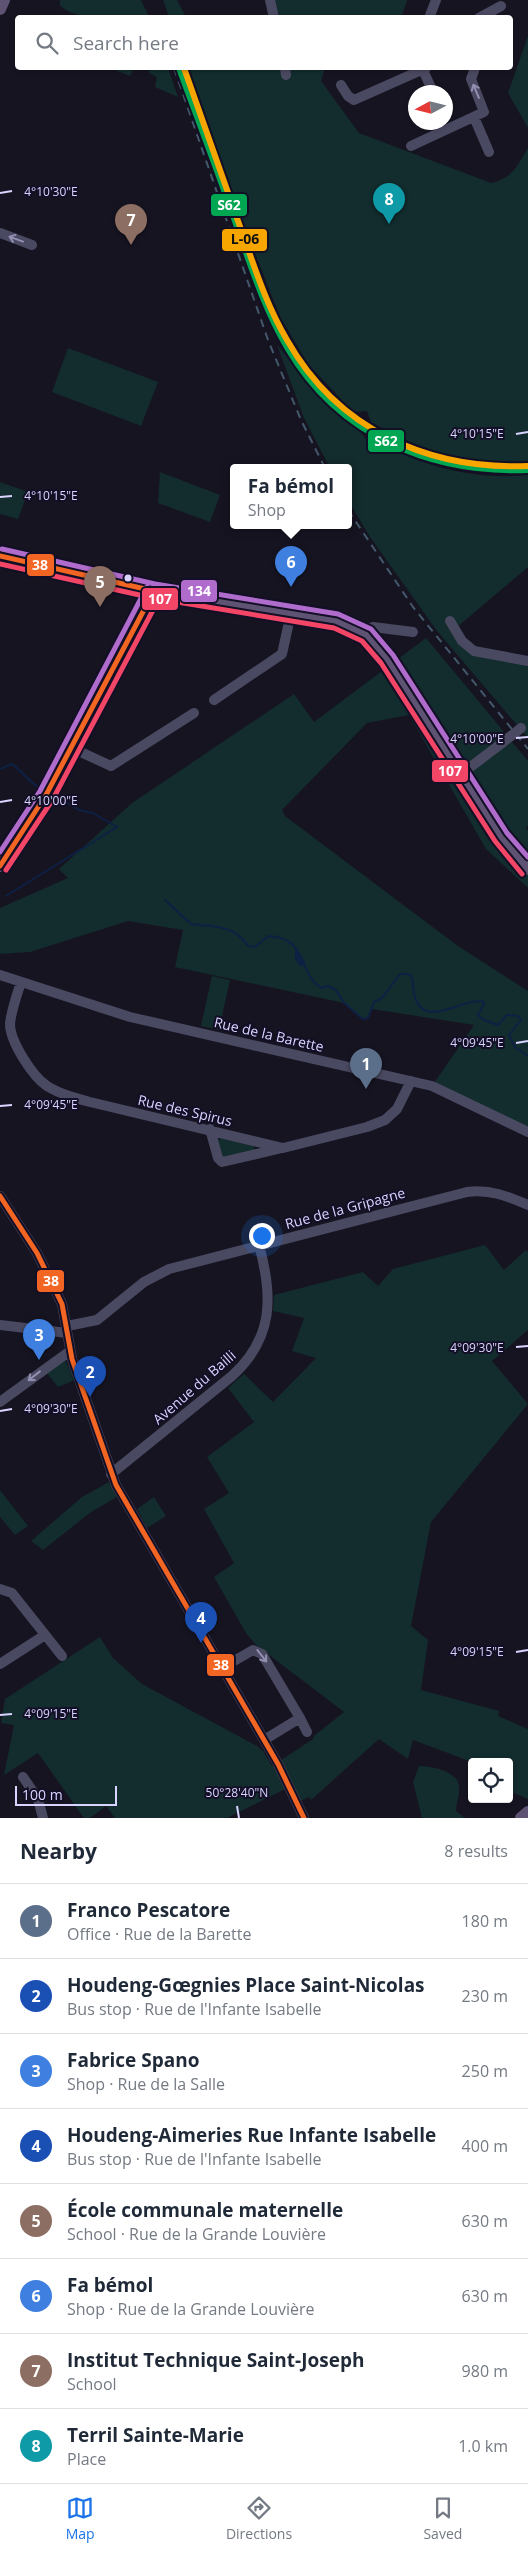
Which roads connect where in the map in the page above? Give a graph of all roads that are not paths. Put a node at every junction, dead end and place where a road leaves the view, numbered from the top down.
1 (270, 0) edge
2 (436, 0) edge
3 (503, 3) edge
4 (273, 15) edge
5 (430, 15) edge
6 (484, 15) edge
7 (498, 15) edge
8 (419, 70) edge
9 (424, 70) edge
10 (474, 70) edge
11 (341, 85) dead end
12 (430, 85) edge
13 (474, 117) junction
14 (453, 122) edge
15 (437, 130) edge
16 (411, 146) dead end
17 (489, 152) dead end
18 (0, 233) edge
19 (32, 245) dead end
20 (0, 556) edge
21 (154, 591) junction
22 (291, 613) junction
23 (450, 620) dead end
24 (362, 632) junction
25 (413, 632) dead end
26 (528, 661) edge
27 (214, 700) dead end
28 (194, 713) dead end
29 (525, 725) edge
30 (72, 748) junction
31 (460, 774) junction
32 (0, 866) edge
33 (528, 869) edge
34 (0, 975) edge
35 (20, 982) junction
36 (411, 1081) junction
37 (210, 1129) junction
38 (528, 1132) edge
39 (283, 1148) junction
40 (0, 1196) edge
41 (528, 1205) edge
42 (259, 1245) junction
43 (0, 1325) edge
44 (67, 1329) junction
45 (70, 1350) junction
46 (0, 1402) edge
47 (111, 1474) junction
48 (0, 1589) edge
49 (45, 1635) junction
50 (62, 1656) dead end
51 (0, 1664) edge
52 (222, 1668) junction
53 (300, 1718) junction
54 (307, 1732) dead end
55 (264, 1740) junction
56 (23, 1777) dead end
57 (528, 1812) edge
58 (43, 1818) edge
59 (304, 1818) edge
60 (521, 1818) edge

1 - 4 street
2 - 5 street
3 - 6 street
3 - 7 street
8 - 11 street
9 - 12 street
13 -> 10 street
13 - 14 street
13 - 17 street
15 - 16 street
19 -> 18 street
20 - 21 main road
21 - 22 main road
21 - 30 main road
22 - 24 main road
22 - 27 street
23 - 26 street
24 - 25 street
24 - 31 main road
28 - 30 street
29 - 31 street, bridge
30 - 32 main road
31 - 33 main road
34 - 35 street, Rue de la Barette
35 - 36 street, Rue de la Barette
35 - 37 street, Rue des Spirus
36 - 38 street, Rue de la Barette
36 - 39 street, Rue des Spirus
37 - 39 street, Rue des Spirus
37 - 39 street
40 - 44 street
41 - 42 street, Rue de la Gripagne
42 - 44 street, Rue de la Gripagne
42 - 47 street, Avenue du Bailli
43 - 44 street, Rue de la Gripagne
44 - 45 street
45 -> 46 street
45 - 47 street
47 - 52 street
48 - 49 street
49 - 50 street
49 - 51 street
52 -> 53 street
52 - 55 street
53 - 54 street
53 - 55 street
55 - 59 street
56 - 58 street
57 - 60 main road

